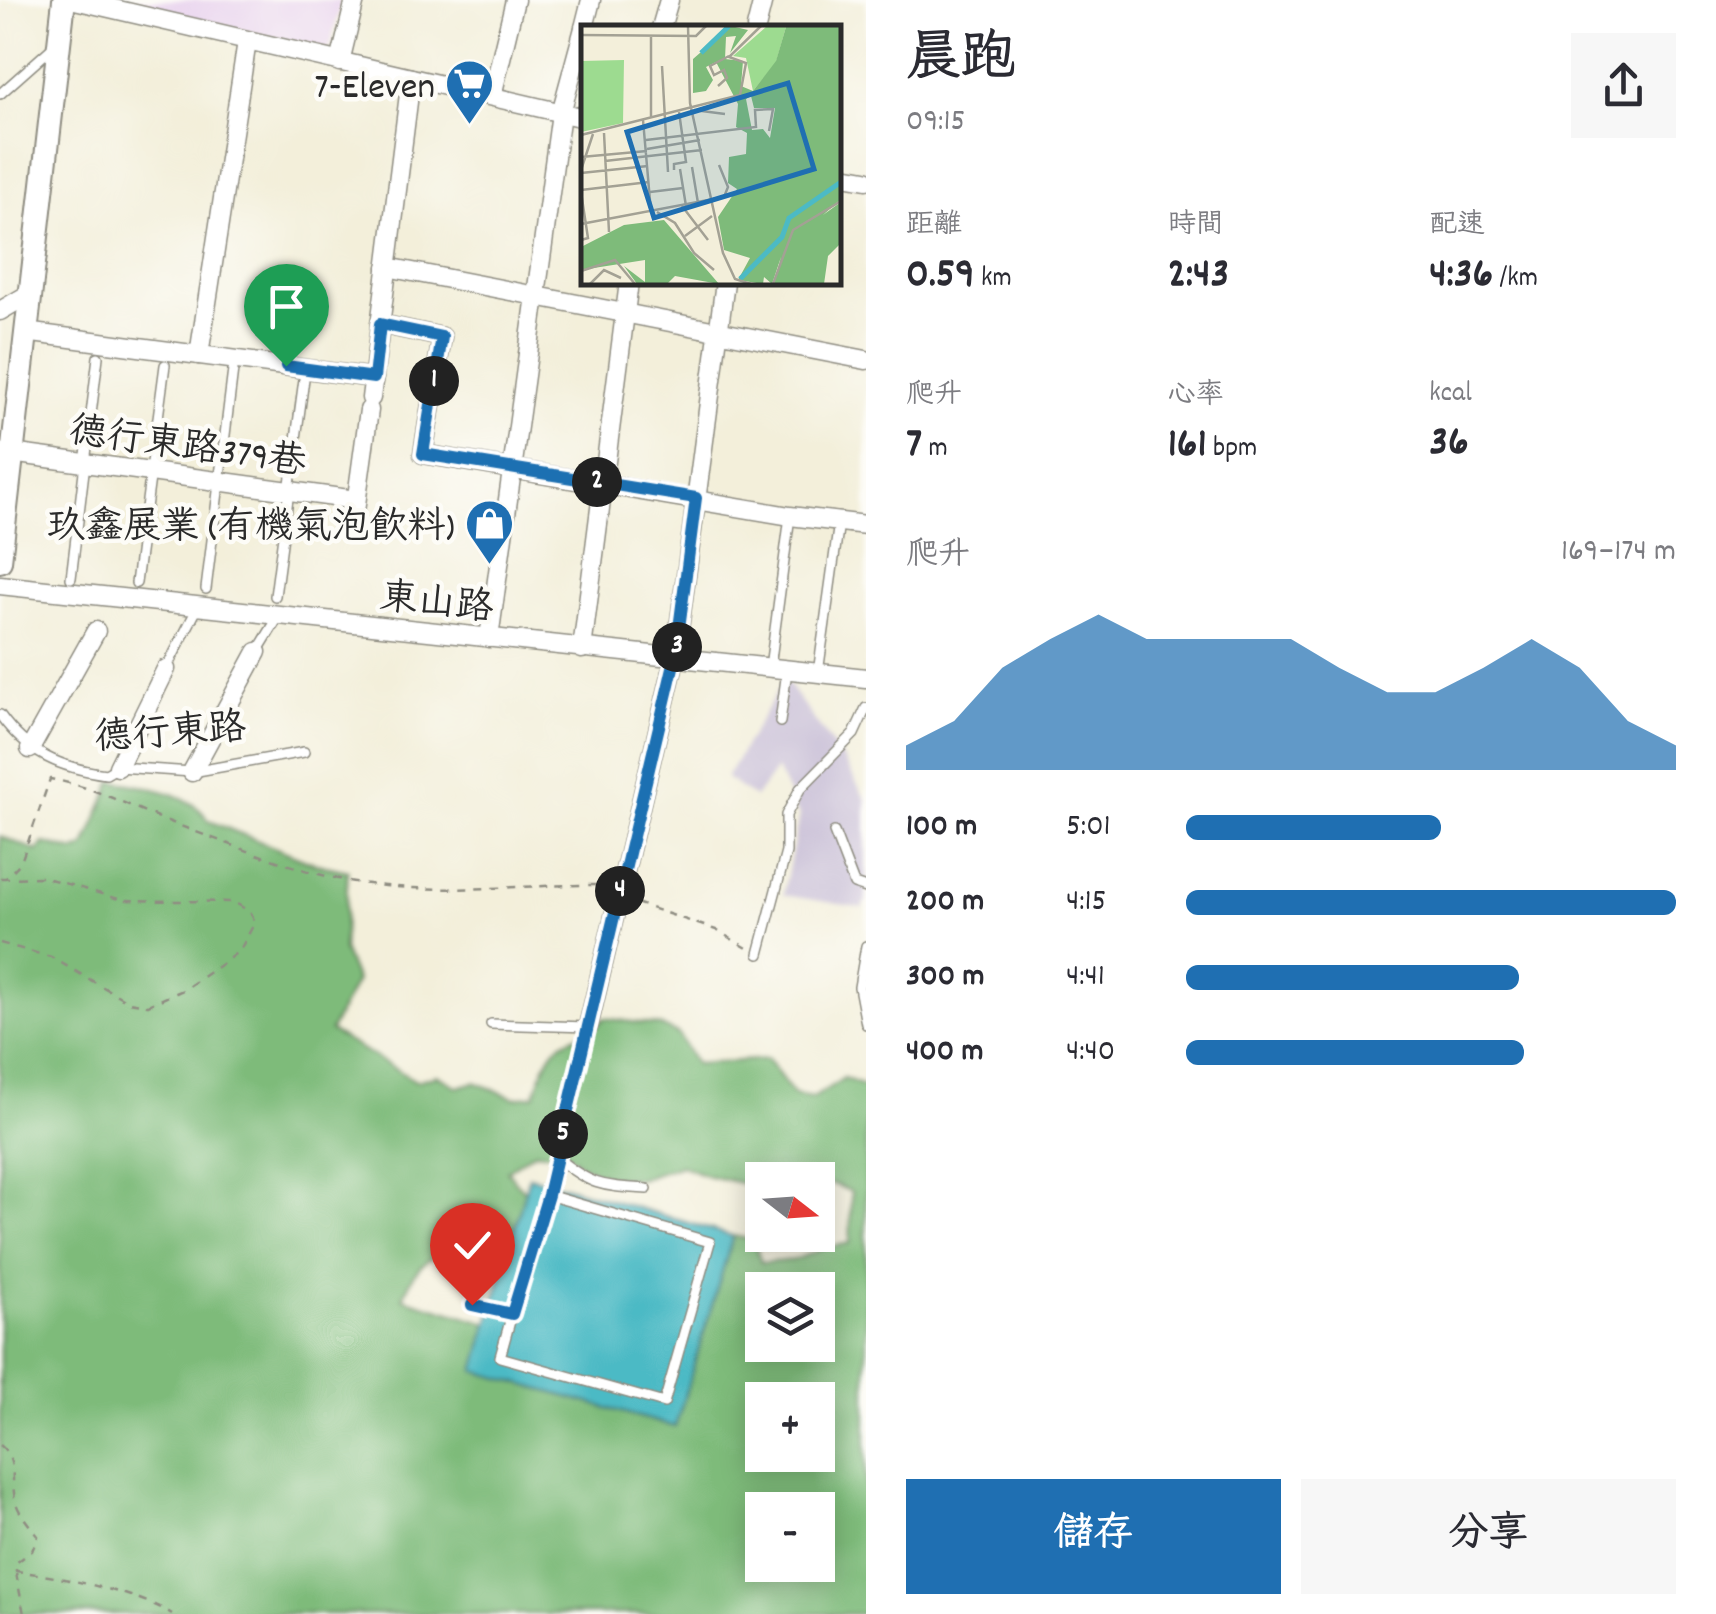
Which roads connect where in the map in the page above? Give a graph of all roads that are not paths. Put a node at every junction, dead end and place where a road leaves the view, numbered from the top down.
1 (63, 0) edge
2 (76, 0) edge
3 (355, 0) edge
4 (515, 0) edge
5 (591, 0) edge
6 (669, 0) edge
7 (763, 0) edge
8 (585, 25) edge
9 (663, 25) edge
10 (757, 25) edge
11 (581, 40) edge
12 (247, 41) junction
13 (59, 42) junction
14 (340, 62) junction
15 (411, 78) junction
16 (0, 94) edge
17 (492, 96) junction
18 (562, 113) junction
19 (581, 117) edge
20 (841, 176) edge
21 (866, 180) edge
22 (387, 267) junction
23 (630, 285) edge
24 (724, 285) edge
25 (29, 294) junction
26 (534, 297) junction
27 (0, 311) edge
28 (625, 316) junction
29 (380, 324) junction
30 (24, 332) junction
31 (718, 332) junction
32 (199, 355) junction
33 (98, 357) dead end
34 (866, 360) edge
35 (165, 365) dead end
36 (233, 370) dead end
37 (374, 378) junction
38 (304, 379) dead end
39 (12, 453) junction
40 (85, 463) junction
41 (511, 467) junction
42 (151, 472) junction
43 (219, 481) junction
44 (604, 483) junction
45 (288, 490) junction
46 (696, 498) junction
47 (356, 500) junction
48 (790, 516) junction
49 (839, 522) junction
50 (866, 525) edge
51 (353, 526) dead end
52 (0, 561) edge
53 (70, 578) dead end
54 (136, 583) dead end
55 (0, 585) edge
56 (275, 596) dead end
57 (202, 598) junction
58 (280, 616) junction
59 (96, 631) dead end
60 (490, 638) junction
61 (582, 649) junction
62 (257, 652) joint
63 (675, 659) junction
64 (166, 669) joint
65 (778, 670) junction
66 (818, 673) junction
67 (866, 678) edge
68 (866, 708) edge
69 (0, 715) edge
70 (780, 722) dead end
71 (30, 748) junction
72 (304, 752) dead end
73 (118, 766) junction
74 (192, 772) junction
75 (834, 832) dead end
76 (866, 888) edge
77 (866, 947) edge
78 (759, 954) road end
79 (491, 1024) dead end
80 (866, 1024) edge
81 (588, 1027) junction
82 (557, 1158) junction
83 (647, 1189) dead end
84 (472, 1305) dead end

1 - 13 street
2 - 12 street
3 - 14 street
4 - 17 street
5 - 8 street
6 - 9 street
7 - 10 street
11 - 18 street
12 - 14 street
12 - 32 street
13 - 16 lane
13 - 25 street
14 - 15 street
15 - 17 street
15 - 22 street, 德行東路379巷
17 - 18 street
18 - 19 street
18 - 26 street
20 - 21 street
22 - 26 street
22 - 29 street, 德行東路379巷
23 - 28 street
24 - 31 street
25 - 27 street
25 - 30 street
26 - 28 street
26 - 41 street
28 - 31 street
28 - 44 street
29 - 37 street, 德行東路379巷
29 - 41 street
30 - 32 street
30 - 39 street
31 - 34 street
31 - 46 street
32 - 37 street
33 - 40 lane
35 - 42 lane
36 - 43 lane
37 - 47 street, 德行東路379巷
38 - 45 lane
39 - 40 street, 德行東路379巷
39 - 52 street
40 - 42 street, 德行東路379巷
40 - 53 lane
41 - 44 street
41 - 60 street
42 - 43 street, 德行東路379巷
42 - 54 lane
43 - 45 street, 德行東路379巷
43 - 57 lane
44 - 46 street
44 - 61 street
45 - 47 street, 德行東路379巷
45 - 56 lane
46 - 48 street
46 - 63 street
47 - 51 street, 德行東路379巷
48 - 49 street
48 - 65 lane
49 - 50 street
49 - 66 lane
55 - 57 street, 東山路
57 - 58 street, 東山路
57 - 64 lane
58 - 60 street, 東山路
58 - 62 lane
59 - 71 street
60 - 61 street, 東山路
61 - 63 street, 東山路
62 - 74 street
63 - 65 street, 東山路
63 - 81 street
64 - 73 street
65 - 66 street, 東山路
65 - 70 lane
66 - 67 street, 東山路
68 - 78 lane
69 - 71 lane, 德行東路
71 - 73 lane, 德行東路
72 - 74 lane, 德行東路
73 - 74 lane, 德行東路
75 - 76 lane
77 - 80 lane
79 - 81 lane
81 - 82 lane
82 - 83 lane
82 - 84 lane

